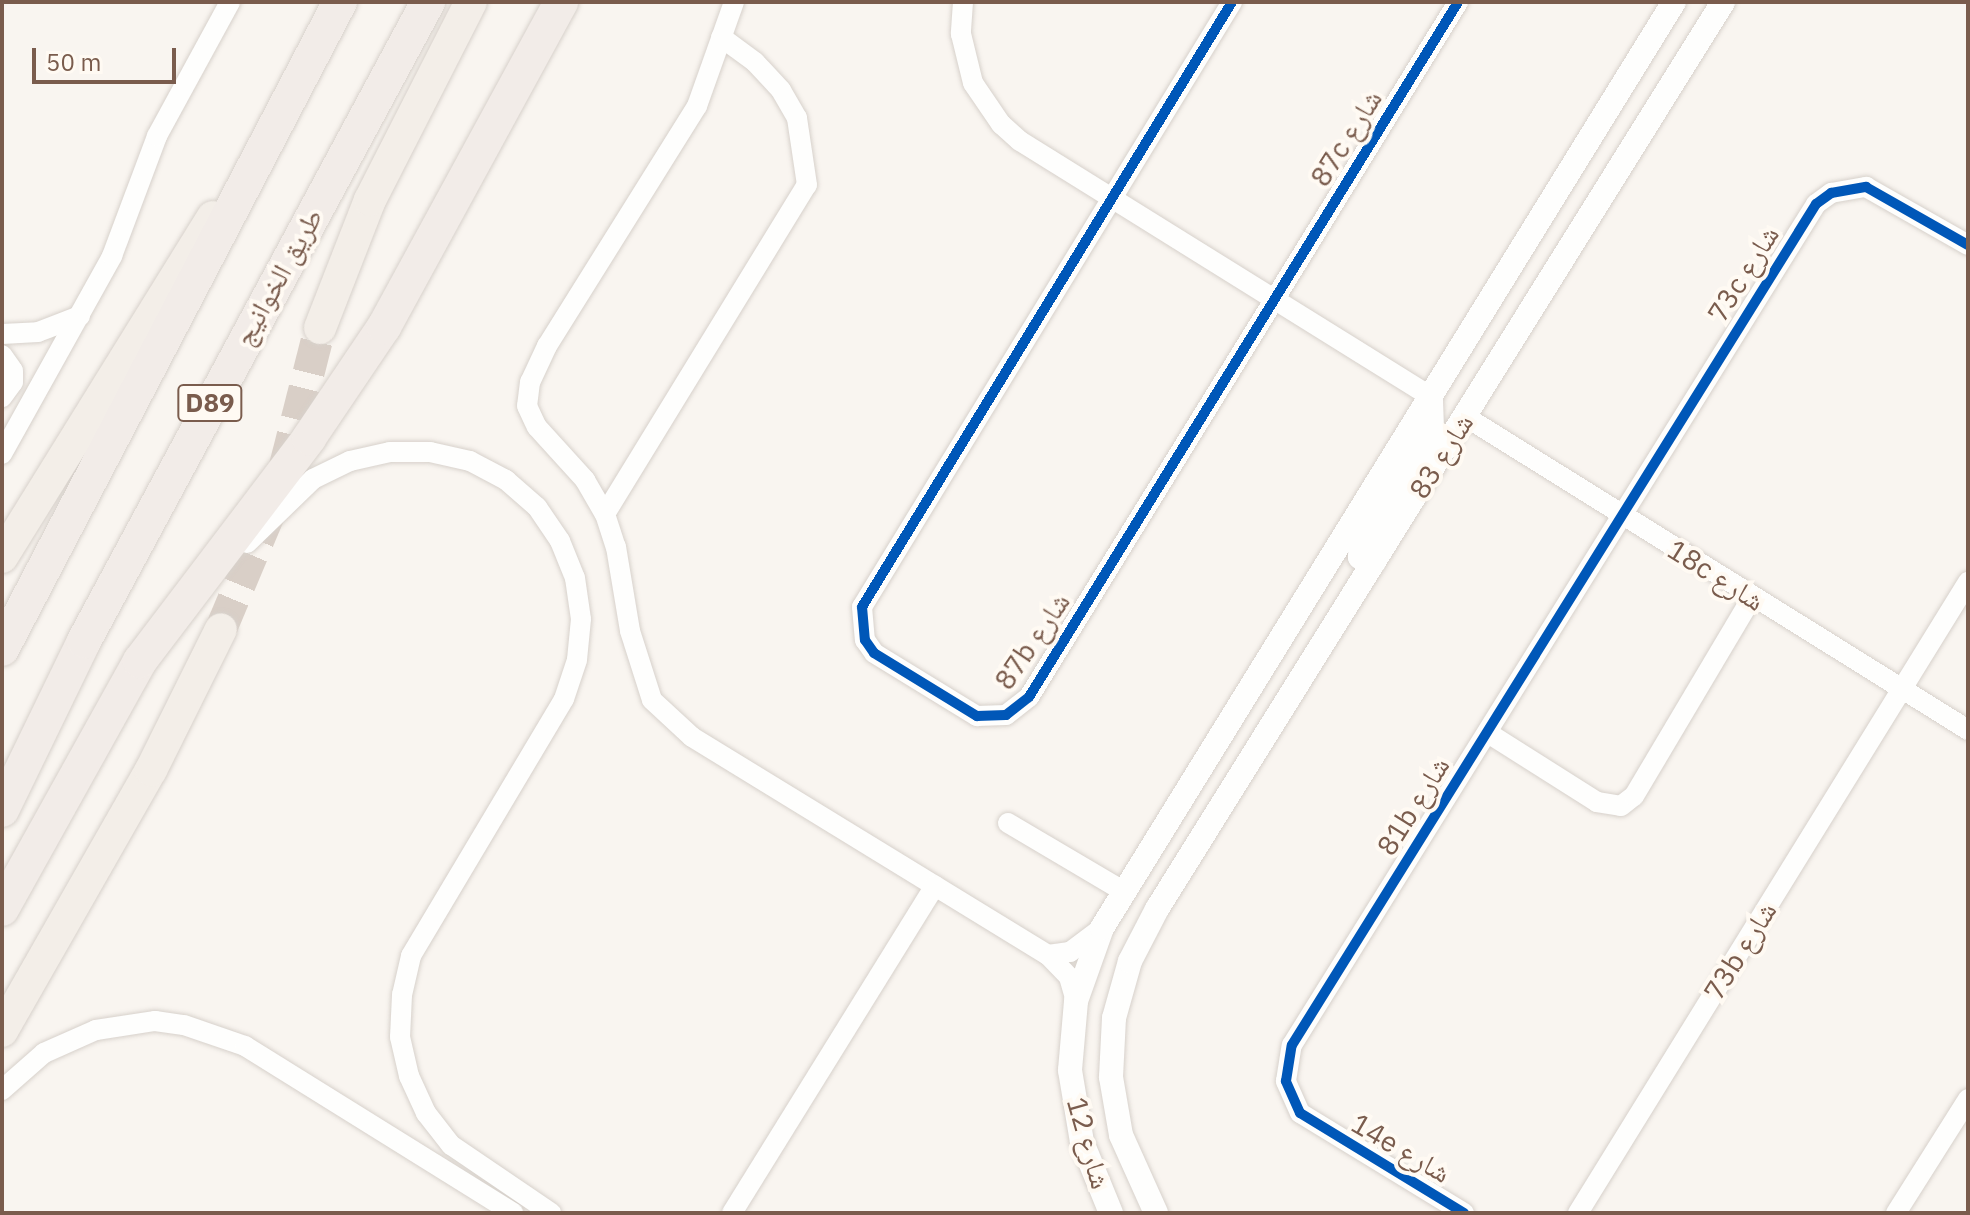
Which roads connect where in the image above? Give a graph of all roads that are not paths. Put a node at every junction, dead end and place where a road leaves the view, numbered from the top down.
1 (230, 2) edge
2 (340, 2) edge
3 (428, 2) edge
4 (471, 2) edge
5 (561, 2) edge
6 (734, 2) edge
7 (963, 2) edge
8 (1232, 2) edge
9 (1458, 2) edge
10 (1674, 2) edge
11 (1723, 2) edge
12 (721, 37) junction
13 (269, 135) junction
14 (1113, 199) junction
15 (1968, 245) edge
16 (1275, 299) junction
17 (80, 316) junction
18 (320, 328) tunnel mouth
19 (2, 334) edge
20 (2, 355) edge
21 (2, 397) edge
22 (1431, 397) junction
23 (1466, 417) junction
24 (2, 454) edge
25 (605, 514) junction
26 (1620, 515) junction
27 (2, 557) edge
28 (1374, 562) junction
29 (1968, 582) edge
30 (186, 595) junction
31 (1752, 597) junction
32 (221, 629) tunnel mouth
33 (2, 649) edge
34 (1903, 689) junction
35 (1968, 730) edge
36 (1488, 733) junction
37 (2, 810) edge
38 (1008, 823) dead end
39 (935, 886) junction
40 (1123, 891) junction
41 (2, 909) edge
42 (1157, 909) joint
43 (1102, 928) junction
44 (1048, 955) junction
45 (1076, 1001) junction
46 (2, 1031) edge
47 (2, 1090) edge
48 (1968, 1099) edge
49 (1314, 1125) joint
50 (513, 1213) edge
51 (551, 1213) edge
52 (732, 1213) edge
53 (1111, 1213) edge
54 (1156, 1213) edge
55 (1464, 1213) edge
56 (1578, 1213) edge
57 (1896, 1213) edge

1 - 17 street
2 - 13 highway, D89
3 - 37 highway, طريق الخوانيج / D89
4 - 18 main road
5 - 30 highway
6 - 12 street
7 - 14 street
8 - 14 street
9 - 16 street, 87c شارع
10 - 22 street, شارع 83
11 - 23 street, شارع 83
12 - 25 street
12 - 25 street
13 - 27 main road
13 - 33 highway, D89
14 - 16 street
14 - 16 street, 87b شارع
15 - 26 street, 73c شارع
16 - 22 street
17 - 19 street
17 - 24 street
20 - 21 street
22 - 28 street
22 - 40 street, شارع 83
23 - 26 street, 18c شارع
23 - 28 street, شارع 83
25 - 39 street
26 - 31 street, 18c شارع
26 - 36 street, 81b شارع
28 - 42 street, شارع 83
29 - 34 street
30 - 41 highway
30 - 51 street
31 - 34 street, 18c شارع
31 - 36 street
32 - 46 main road
34 - 35 street, 18c شارع
34 - 56 street, 73b شارع
36 - 49 street, 81b شارع
38 - 40 street
39 - 44 street
39 - 52 street
40 - 43 street, شارع 12
42 - 54 street, شارع 12
43 - 44 street
43 - 45 street, شارع 12
44 - 45 street
45 - 53 street, شارع 12
47 - 50 street
48 - 57 street
49 - 55 street, 14e شارع

